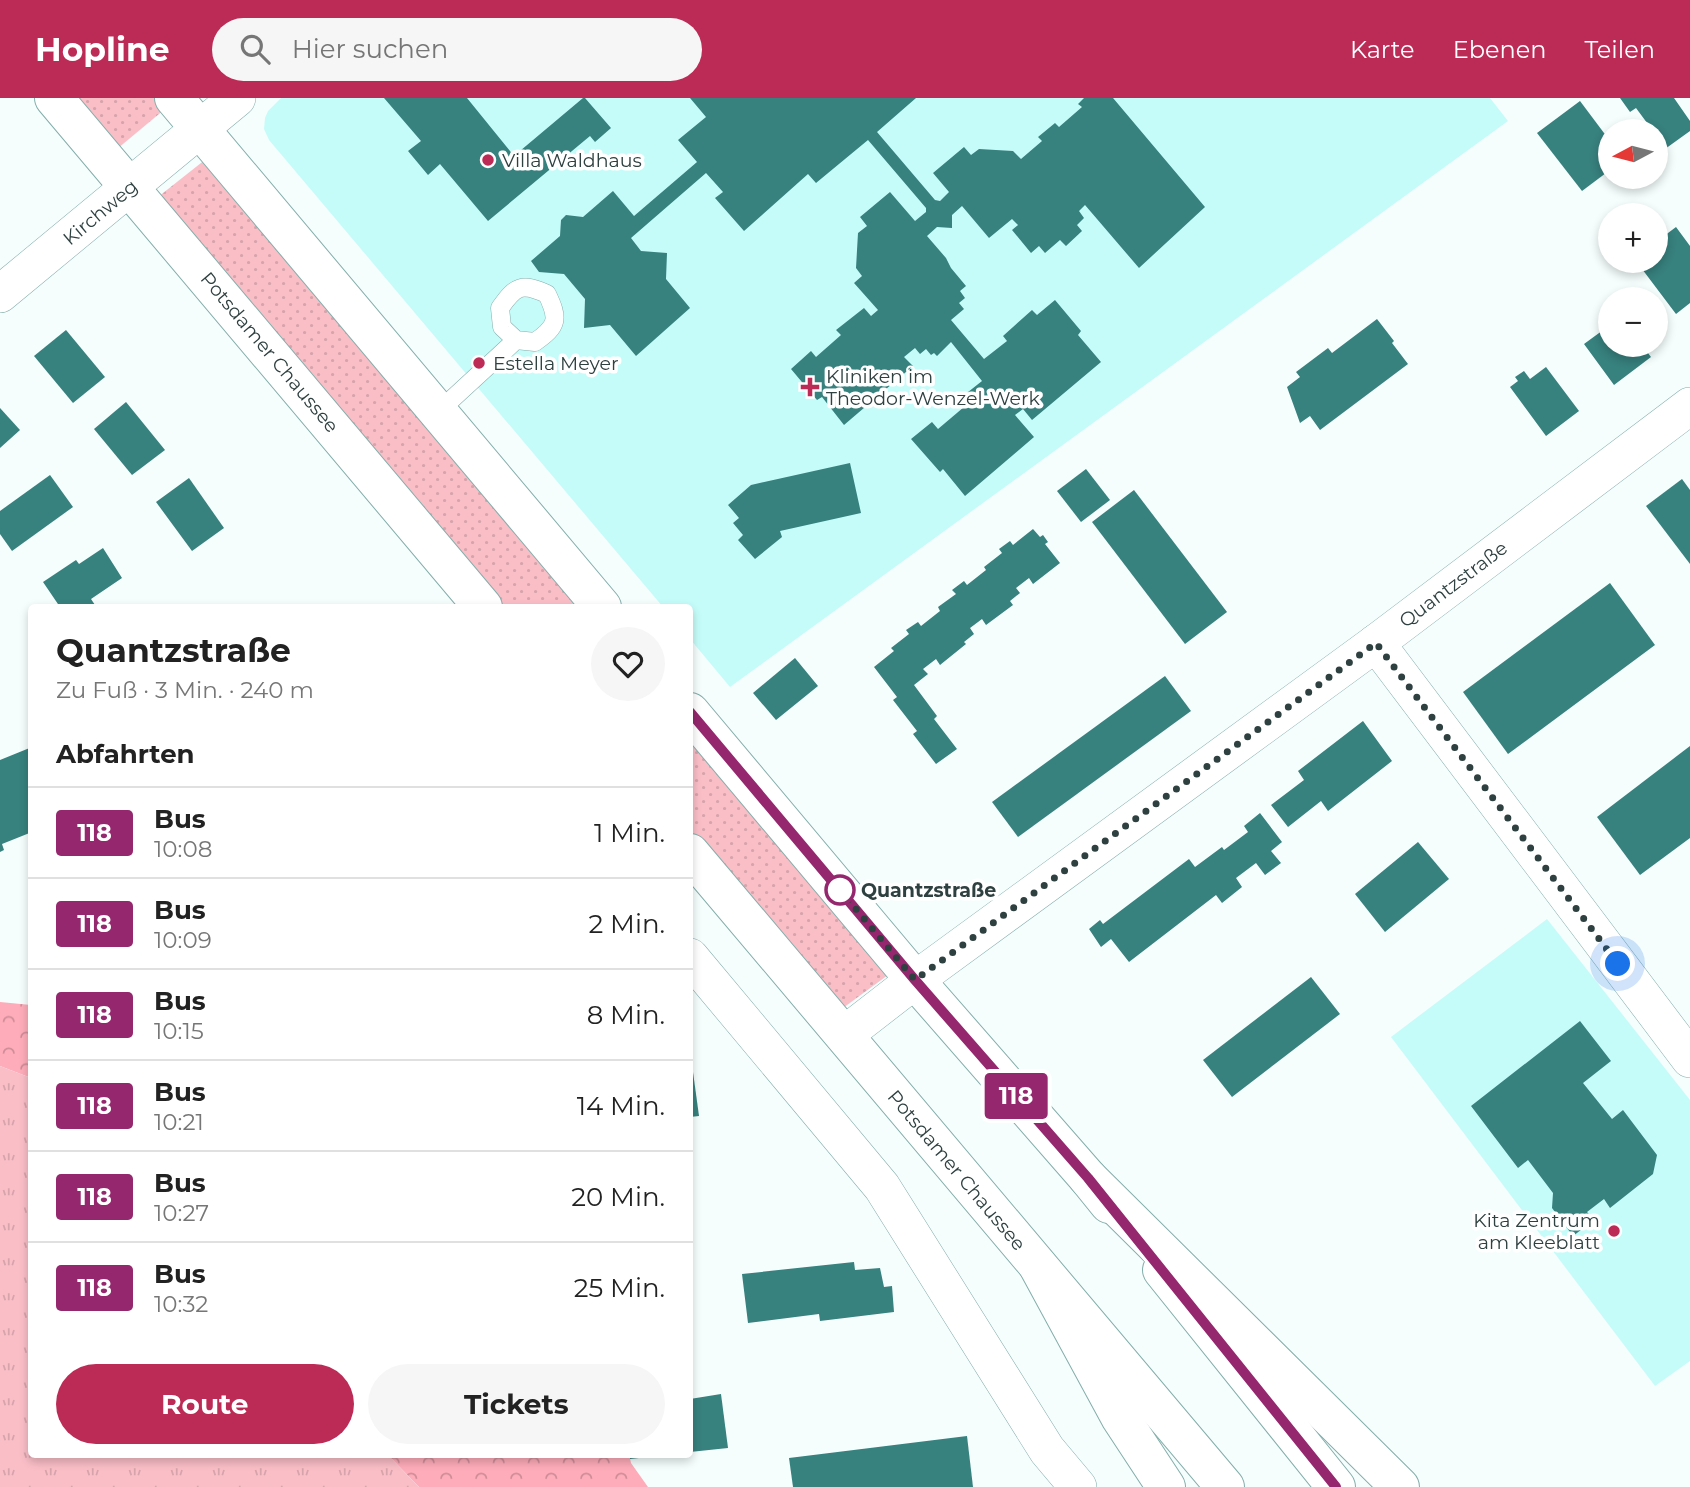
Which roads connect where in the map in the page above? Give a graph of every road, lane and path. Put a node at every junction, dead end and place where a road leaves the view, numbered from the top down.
1 (54, 98) edge
2 (174, 98) edge
3 (237, 98) edge
4 (200, 129) junction
5 (130, 187) junction
6 (0, 295) edge
7 (516, 340) dead end
8 (1690, 406) edge
9 (438, 412) junction
10 (481, 604) edge
11 (599, 604) edge
12 (1376, 643) junction
13 (693, 716) edge
14 (693, 857) edge
15 (693, 961) edge
16 (915, 980) junction
17 (844, 1035) junction
18 (1690, 1059) edge
19 (1088, 1178) junction
20 (1038, 1266) junction
21 (1078, 1487) edge
22 (1166, 1487) edge
23 (1225, 1487) edge
24 (1336, 1487) edge
25 (1400, 1487) edge

1 - 5 main road, Potsdamer Chaussee
2 - 4 main road
3 - 4 street, Kirchweg
4 - 5 street, Kirchweg
4 - 9 main road
5 - 6 street, Kirchweg
5 - 10 main road, Potsdamer Chaussee
7 - 9 lane
8 - 12 street, Quantzstraße
9 - 11 main road
12 - 16 street, Quantzstraße
12 - 18 street
13 - 16 main road
14 - 17 main road, Potsdamer Chaussee
15 - 21 street
16 - 17 street, Quantzstraße
16 - 19 main road
17 - 20 main road, Potsdamer Chaussee
19 - 24 main road
19 - 25 main road
20 - 22 main road
20 - 23 main road, Potsdamer Chaussee

